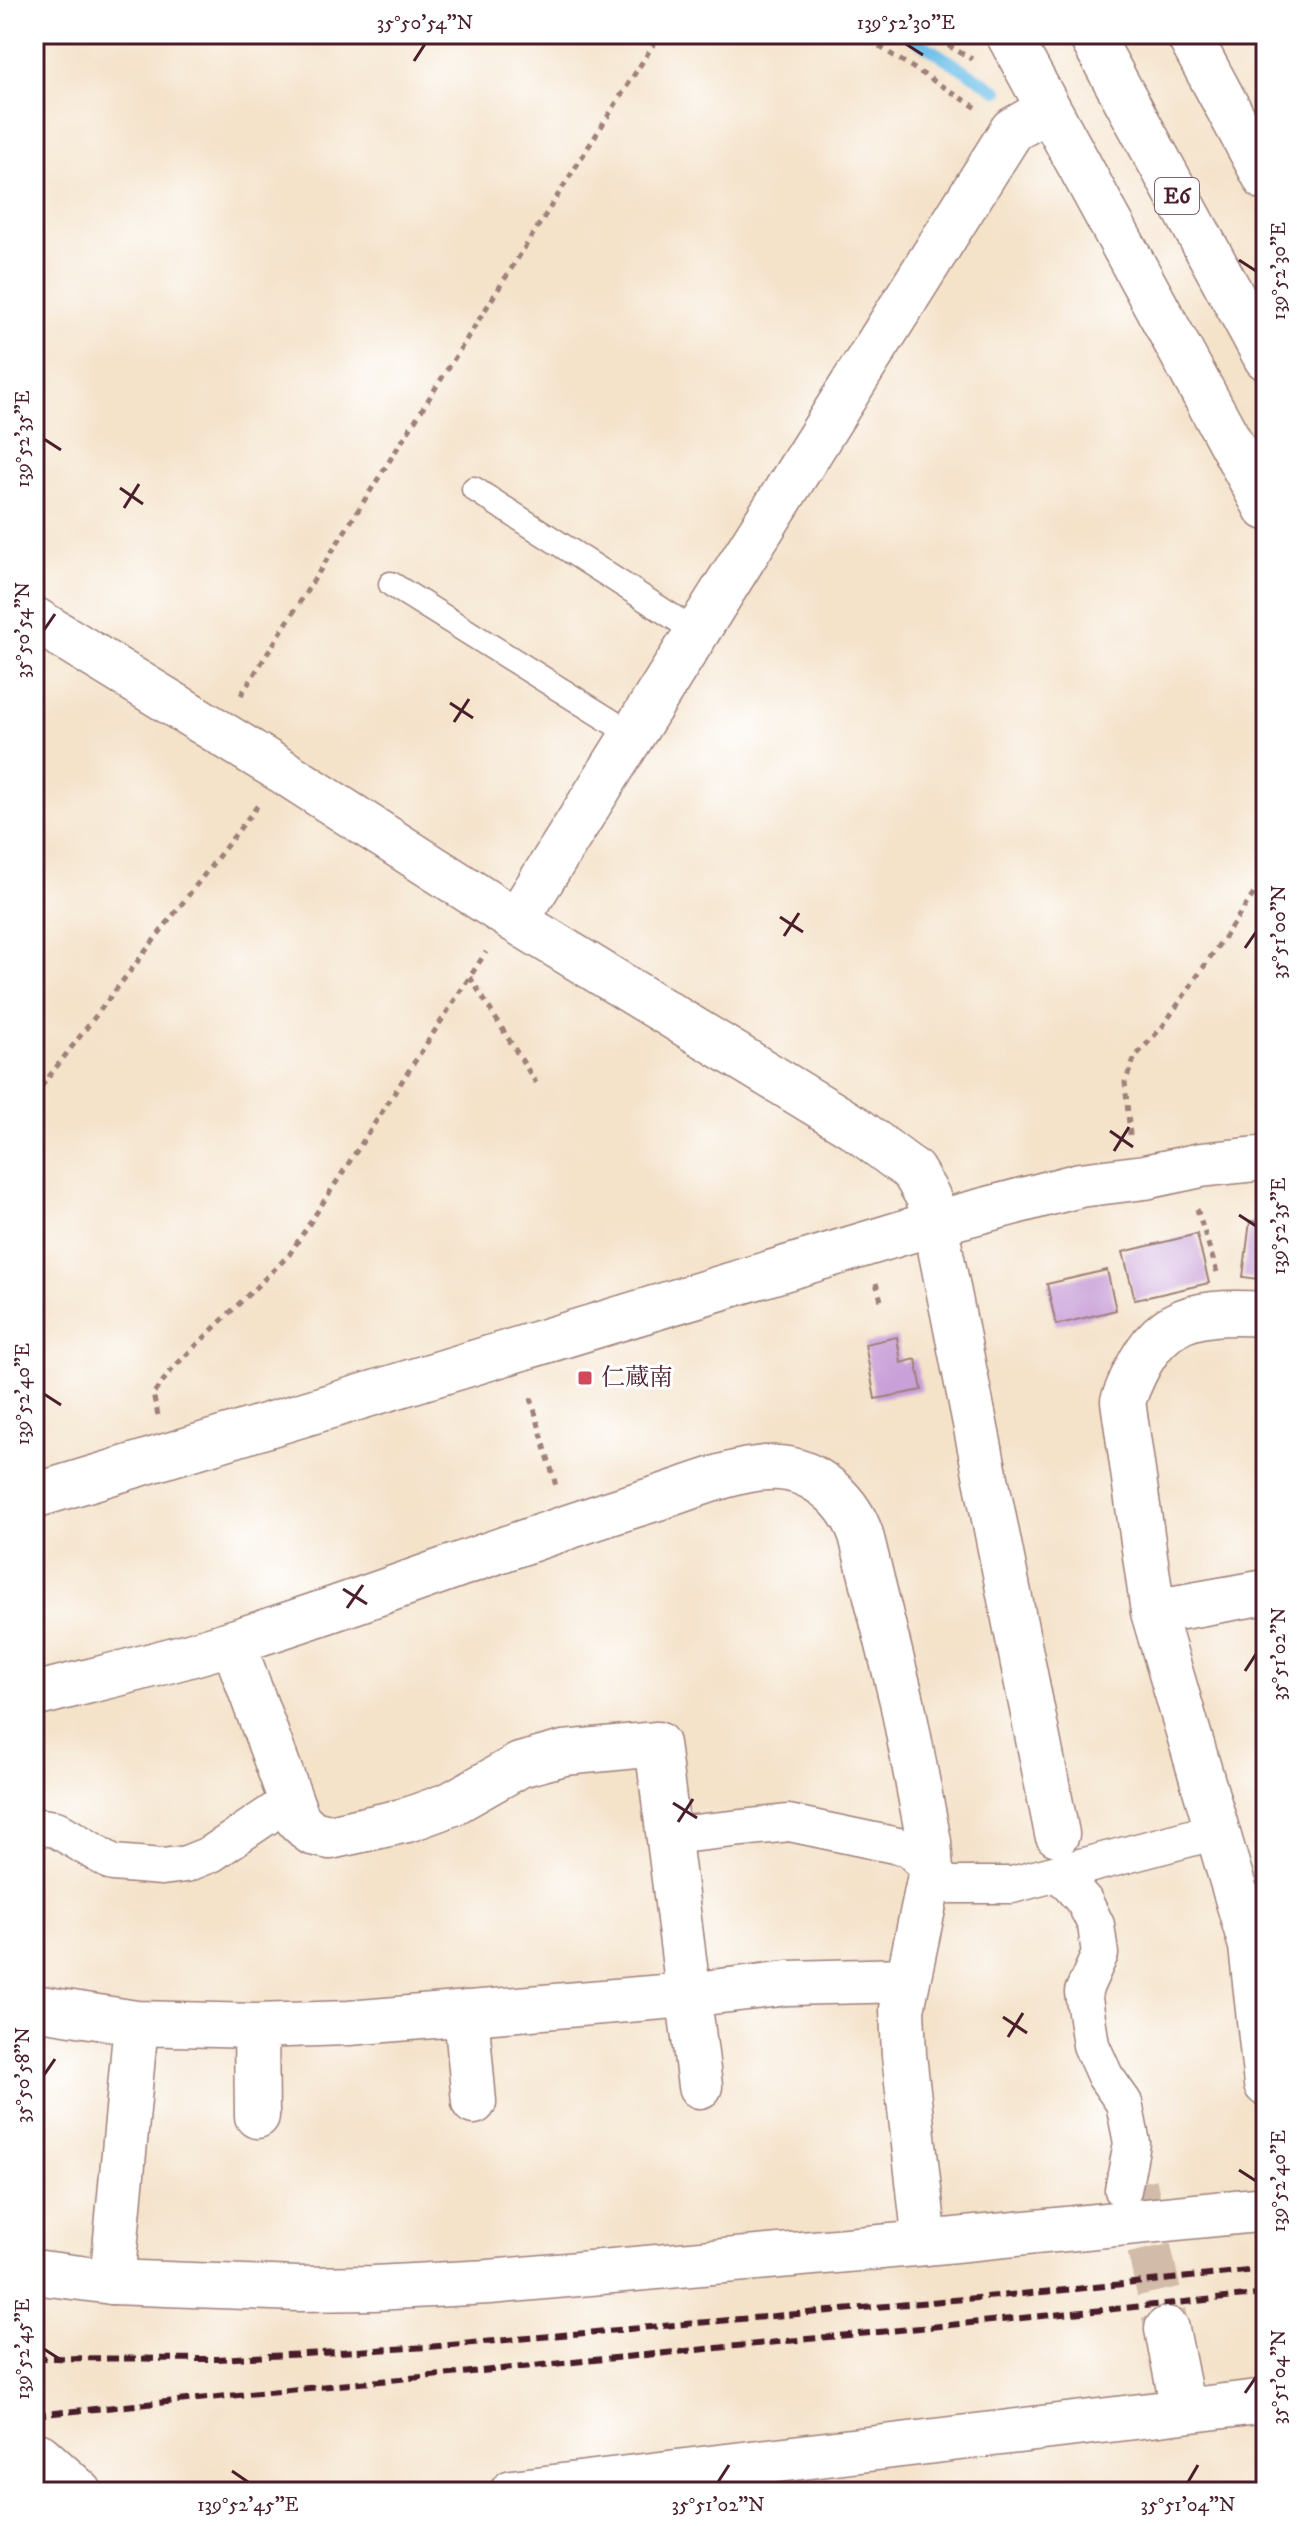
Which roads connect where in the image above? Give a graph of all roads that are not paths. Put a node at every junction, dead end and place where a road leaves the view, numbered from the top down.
1 (1008, 34) edge
2 (1090, 34) edge
3 (1188, 34) edge
4 (1030, 120) junction
5 (1266, 179) edge
6 (1266, 358) edge
7 (474, 489) dead end
8 (1266, 508) edge
9 (391, 584) dead end
10 (34, 619) edge
11 (698, 633) junction
12 (633, 735) junction
13 (513, 919) junction
14 (1266, 1131) edge
15 (1266, 1158) edge
16 (1080, 1185) junction
17 (935, 1223) junction
18 (1247, 1313) edge
19 (34, 1496) edge
20 (1266, 1592) edge
21 (1153, 1612) junction
22 (233, 1643) junction
23 (34, 1695) edge
24 (291, 1800) junction
25 (34, 1826) edge
26 (1217, 1831) junction
27 (668, 1836) junction
28 (1058, 1854) junction
29 (931, 1871) junction
30 (1258, 1945) edge
31 (906, 1980) junction
32 (687, 1995) junction
33 (34, 2007) edge
34 (466, 2013) junction
35 (136, 2023) junction
36 (256, 2026) junction
37 (1266, 2084) edge
38 (700, 2086) dead end
39 (474, 2102) dead end
40 (257, 2116) dead end
41 (1123, 2190) tunnel mouth
42 (1266, 2209) edge
43 (925, 2243) junction
44 (34, 2272) edge
45 (112, 2282) junction
46 (1167, 2329) tunnel mouth
47 (1266, 2401) edge
48 (1183, 2410) junction
49 (40, 2456) dead end
50 (616, 2486) edge
51 (80, 2492) edge
52 (512, 2492) edge

1 - 4 main road
2 - 6 main road, E6
3 - 5 main road
4 - 8 main road
4 - 11 main road
7 - 11 lane
9 - 12 lane
10 - 13 main road
11 - 12 main road
12 - 13 main road
13 - 17 main road
14 - 16 main road
15 - 16 main road
16 - 17 main road
17 - 19 main road
17 - 28 main road
18 - 21 main road
20 - 21 main road
21 - 26 main road
22 - 23 main road
22 - 24 main road
22 - 29 main road
24 - 25 street
24 - 27 main road
26 - 28 street
26 - 30 main road
27 - 29 street
27 - 32 main road
28 - 29 street
28 - 41 street
29 - 31 main road
30 - 37 main road
31 - 32 main road
31 - 43 main road
32 - 34 main road
32 - 38 main road
33 - 35 main road
34 - 36 main road
34 - 39 main road
35 - 36 main road
35 - 45 main road
36 - 40 main road
42 - 43 main road
43 - 45 main road
44 - 45 main road
46 - 48 main road
47 - 48 main road
48 - 50 main road
49 - 51 main road
50 - 52 main road

